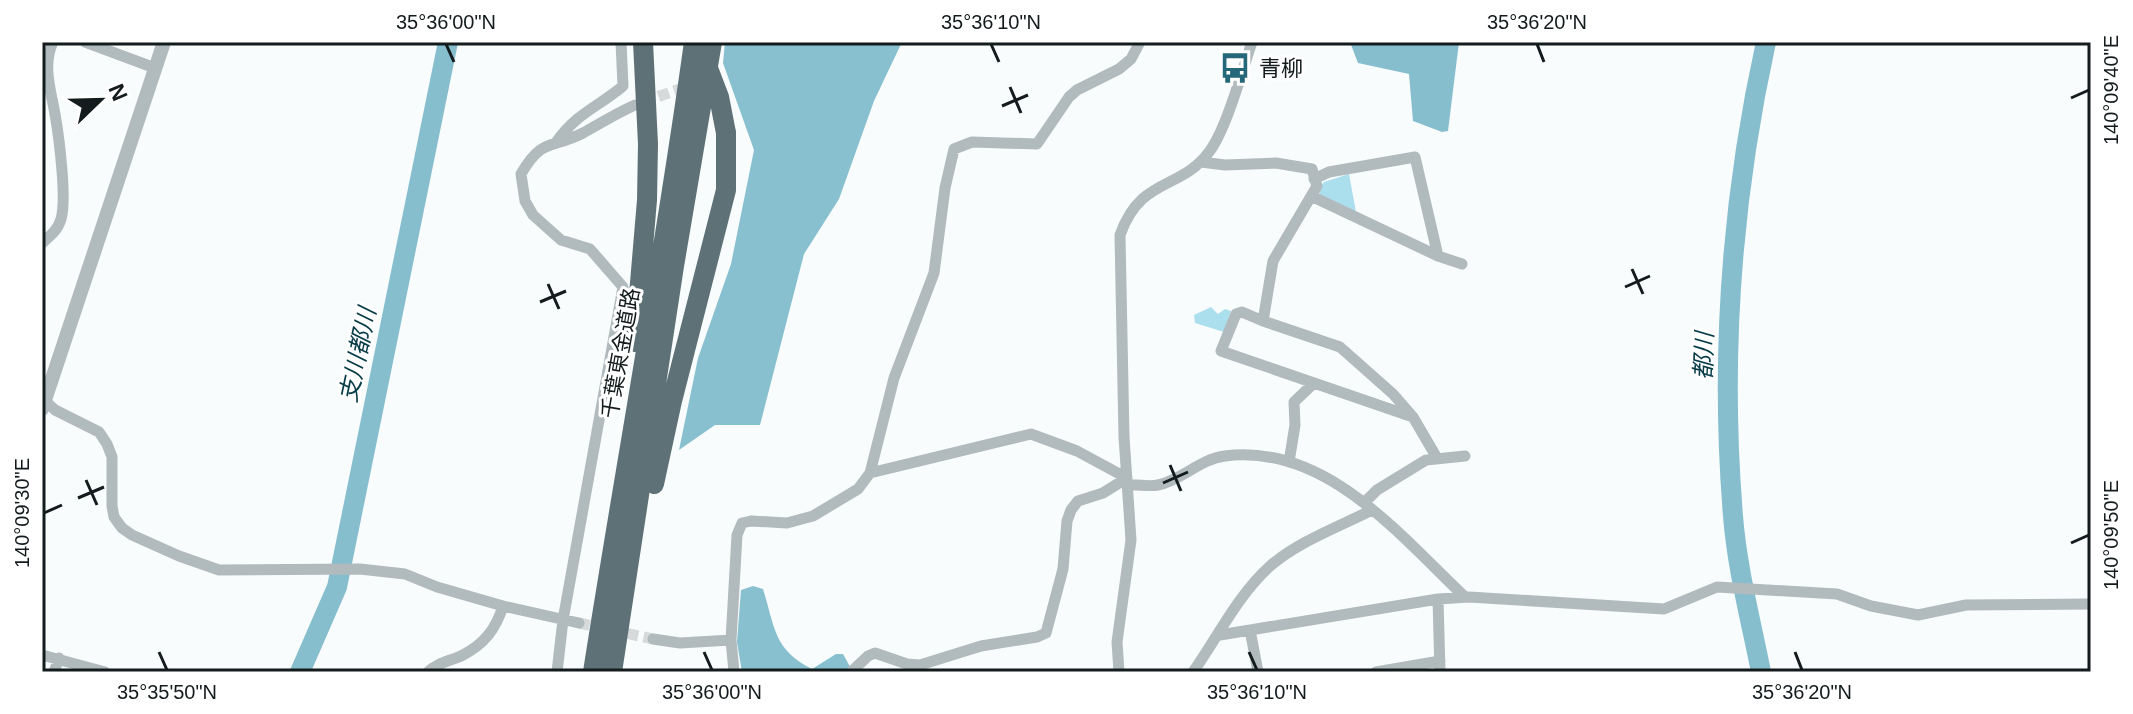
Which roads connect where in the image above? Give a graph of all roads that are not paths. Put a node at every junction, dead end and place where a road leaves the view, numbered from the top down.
1 (53, 42) edge
2 (85, 42) edge
3 (164, 42) edge
4 (621, 42) edge
5 (643, 42) edge
6 (696, 42) edge
7 (712, 42) edge
8 (1140, 42) edge
9 (1252, 42) edge
10 (155, 68) junction
11 (46, 91) edge
12 (635, 105) tunnel mouth
13 (556, 141) junction
14 (1201, 162) junction
15 (1314, 179) junction
16 (1311, 196) junction
17 (42, 243) edge
18 (1438, 256) junction
19 (1462, 264) dead end
20 (1263, 321) junction
21 (1314, 383) junction
22 (43, 402) edge
23 (1413, 417) junction
24 (628, 449) junction
25 (1465, 456) dead end
26 (1437, 458) junction
27 (1289, 462) junction
28 (870, 473) junction
29 (1127, 481) junction
30 (1368, 506) junction
31 (1465, 597) junction
32 (1438, 599) junction
33 (2091, 604) edge
34 (503, 606) junction
35 (563, 620) junction
36 (579, 623) tunnel mouth
37 (1250, 630) junction
38 (1220, 635) junction
39 (653, 639) tunnel mouth
40 (731, 640) junction
41 (42, 655) edge
42 (59, 658) junction
43 (1440, 666) edge
44 (54, 672) edge
45 (105, 672) edge
46 (428, 672) edge
47 (557, 672) edge
48 (593, 672) edge
49 (615, 672) edge
50 (734, 672) edge
51 (851, 672) edge
52 (1119, 672) edge
53 (1193, 672) edge
54 (1258, 672) edge
55 (1376, 672) edge

1 - 11 street
2 - 10 street
3 - 10 street
4 - 13 street
5 - 24 highway
6 - 24 highway, 千葉東金道路
6 - 49 highway, bridge
7 - 49 highway
8 - 28 street
9 - 14 street
10 - 22 street
11 - 17 street
12 - 13 street
13 - 35 street
14 - 15 street
14 - 29 street
15 - 16 street
15 - 18 street
16 - 18 street
16 - 20 street
18 - 19 street
20 - 21 street
20 - 23 street
21 - 23 street
21 - 27 street
22 - 34 street
23 - 26 street
24 - 48 highway, 千葉東金道路
25 - 26 street
26 - 30 street
27 - 29 street
27 - 30 street
28 - 29 street
28 - 40 street
29 - 51 street
29 - 52 street
30 - 31 street
30 - 38 street
31 - 32 street
31 - 33 street
32 - 37 street
32 - 43 street
34 - 35 street
34 - 46 street
35 - 36 street
35 - 47 street
37 - 38 street
37 - 54 street
38 - 53 street
39 - 40 street
40 - 50 street
41 - 42 street
42 - 44 street
42 - 45 street
43 - 55 street

